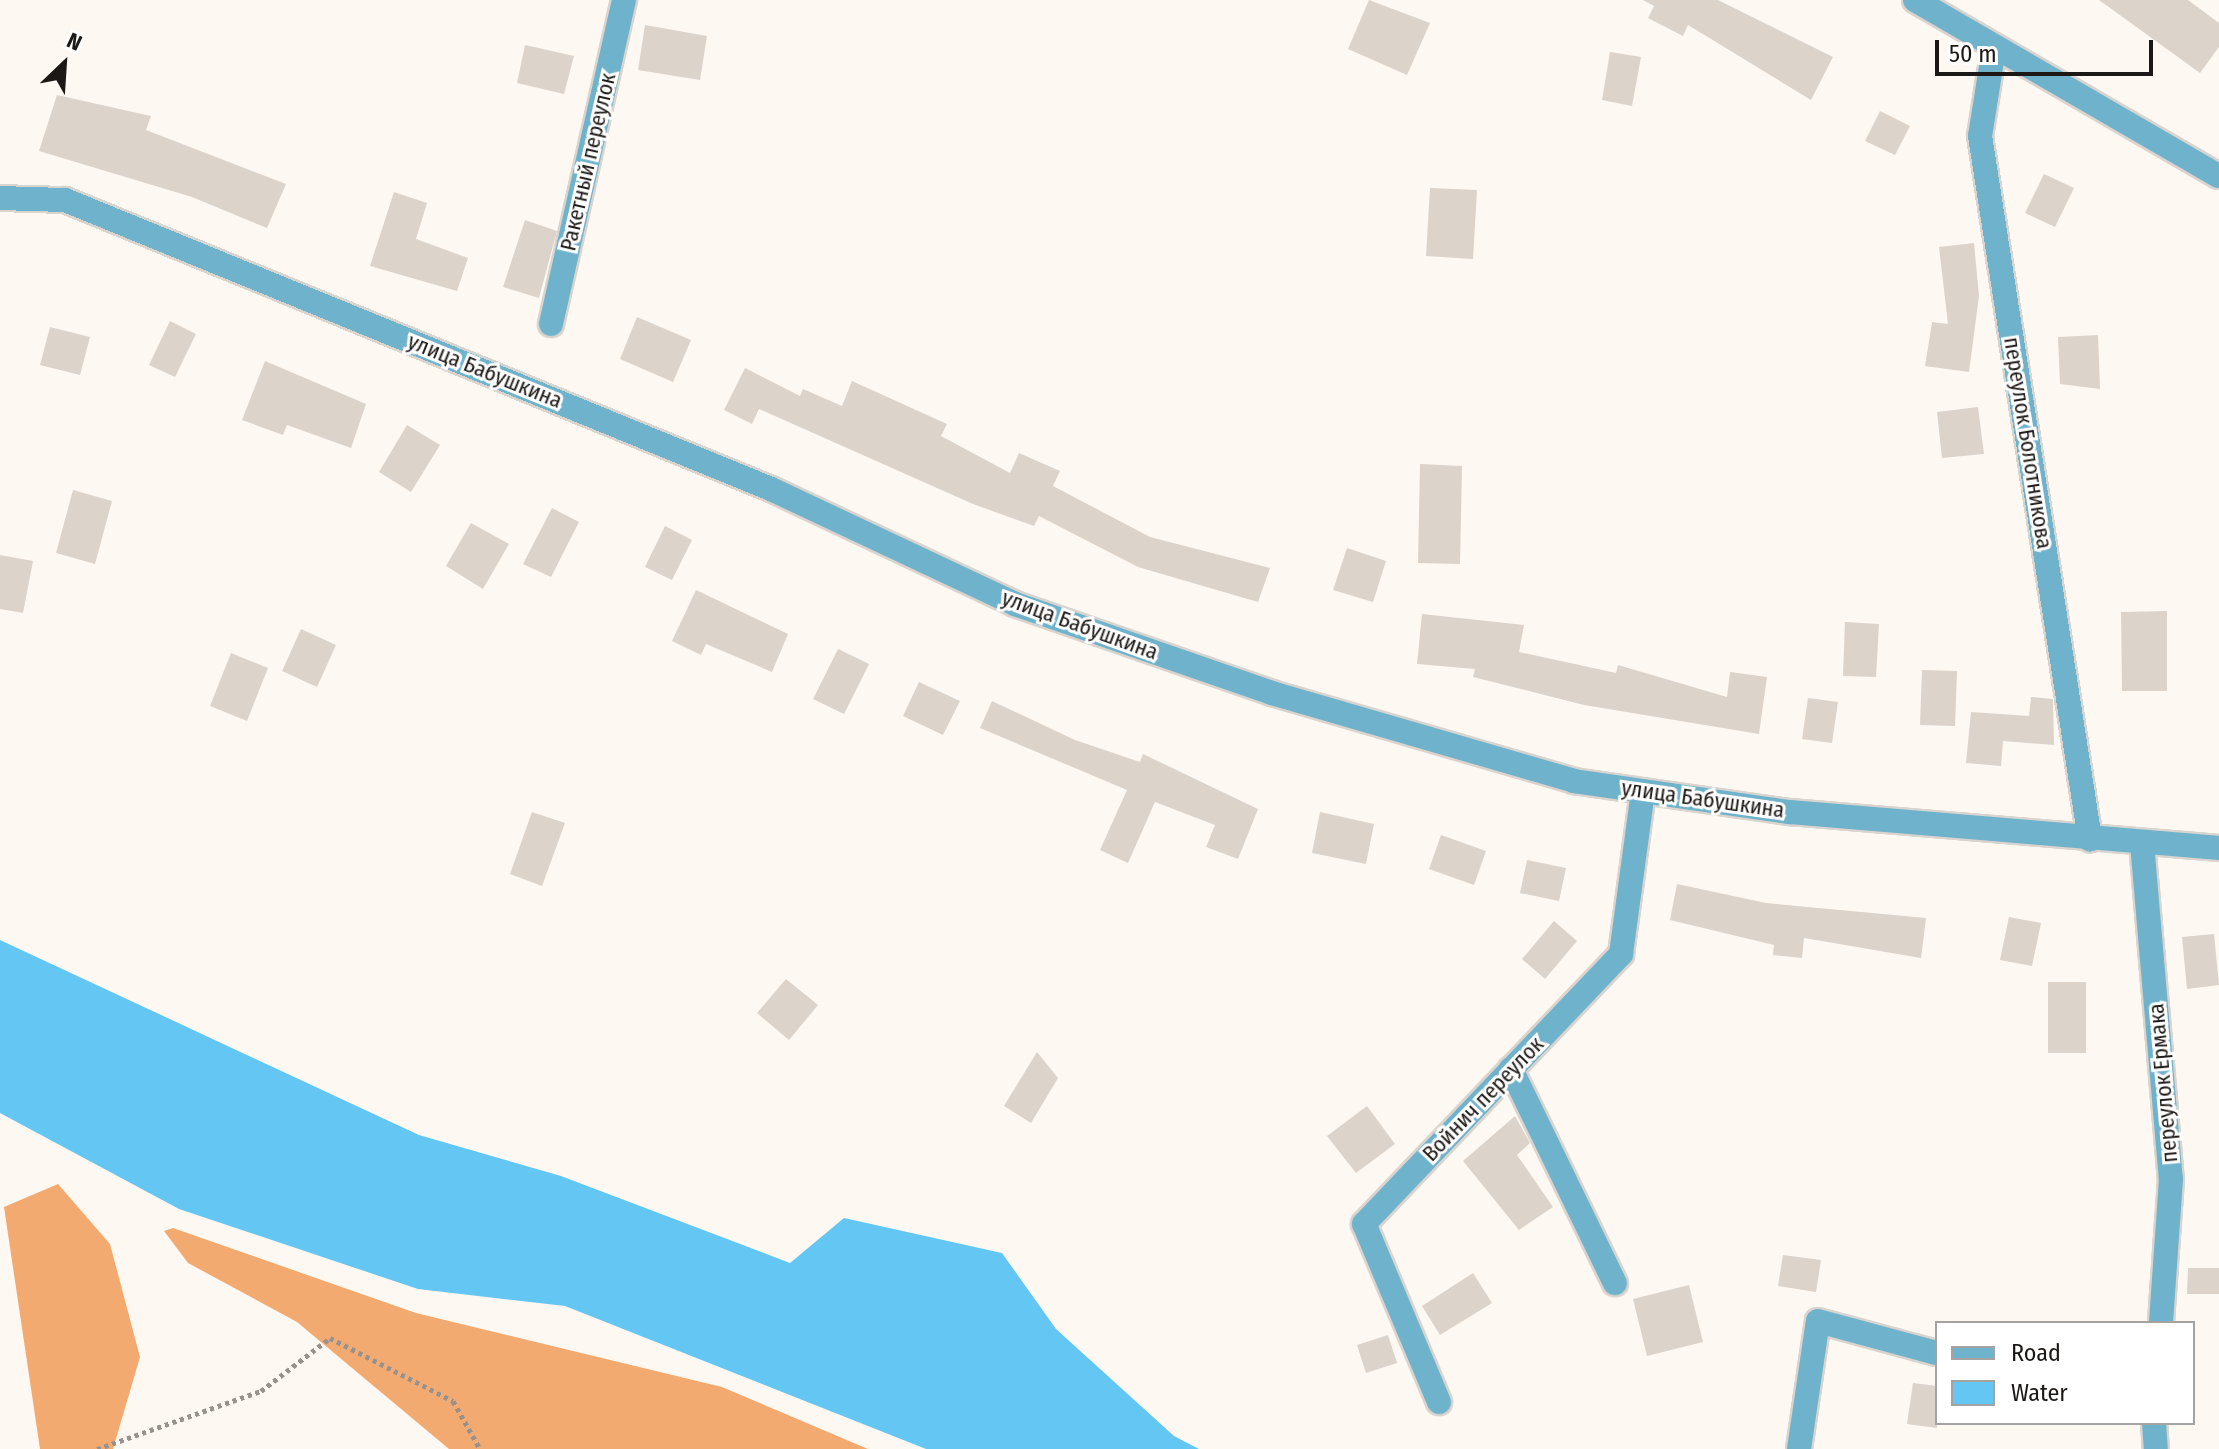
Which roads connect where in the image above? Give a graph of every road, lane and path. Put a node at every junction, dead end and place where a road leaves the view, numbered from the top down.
1 (624, 0) edge
2 (1915, 0) edge
3 (1994, 48) junction
4 (2219, 176) edge
5 (0, 198) edge
6 (551, 324) dead end
7 (1643, 791) junction
8 (2090, 839) junction
9 (2142, 843) junction
10 (2219, 848) edge
11 (1511, 1069) junction
12 (1615, 1283) dead end
13 (2161, 1321) edge
14 (1935, 1352) edge
15 (1439, 1402) dead end
16 (2154, 1425) edge
17 (97, 1449) edge
18 (480, 1449) edge
19 (1799, 1449) edge
20 (2156, 1449) edge

1 - 6 street, Ракетный переулок
2 - 3 street
3 - 4 street
3 - 8 street, переулок Болотникова
5 - 7 street, улица Бабушкина
7 - 8 street, улица Бабушкина
7 - 11 street, Войнич переулок
8 - 9 street, улица Бабушкина
9 - 10 street, улица Бабушкина
9 - 13 street, переулок Ермака
11 - 12 street
11 - 15 street, Войнич переулок
14 - 19 street
16 - 20 street
17 - 18 path

